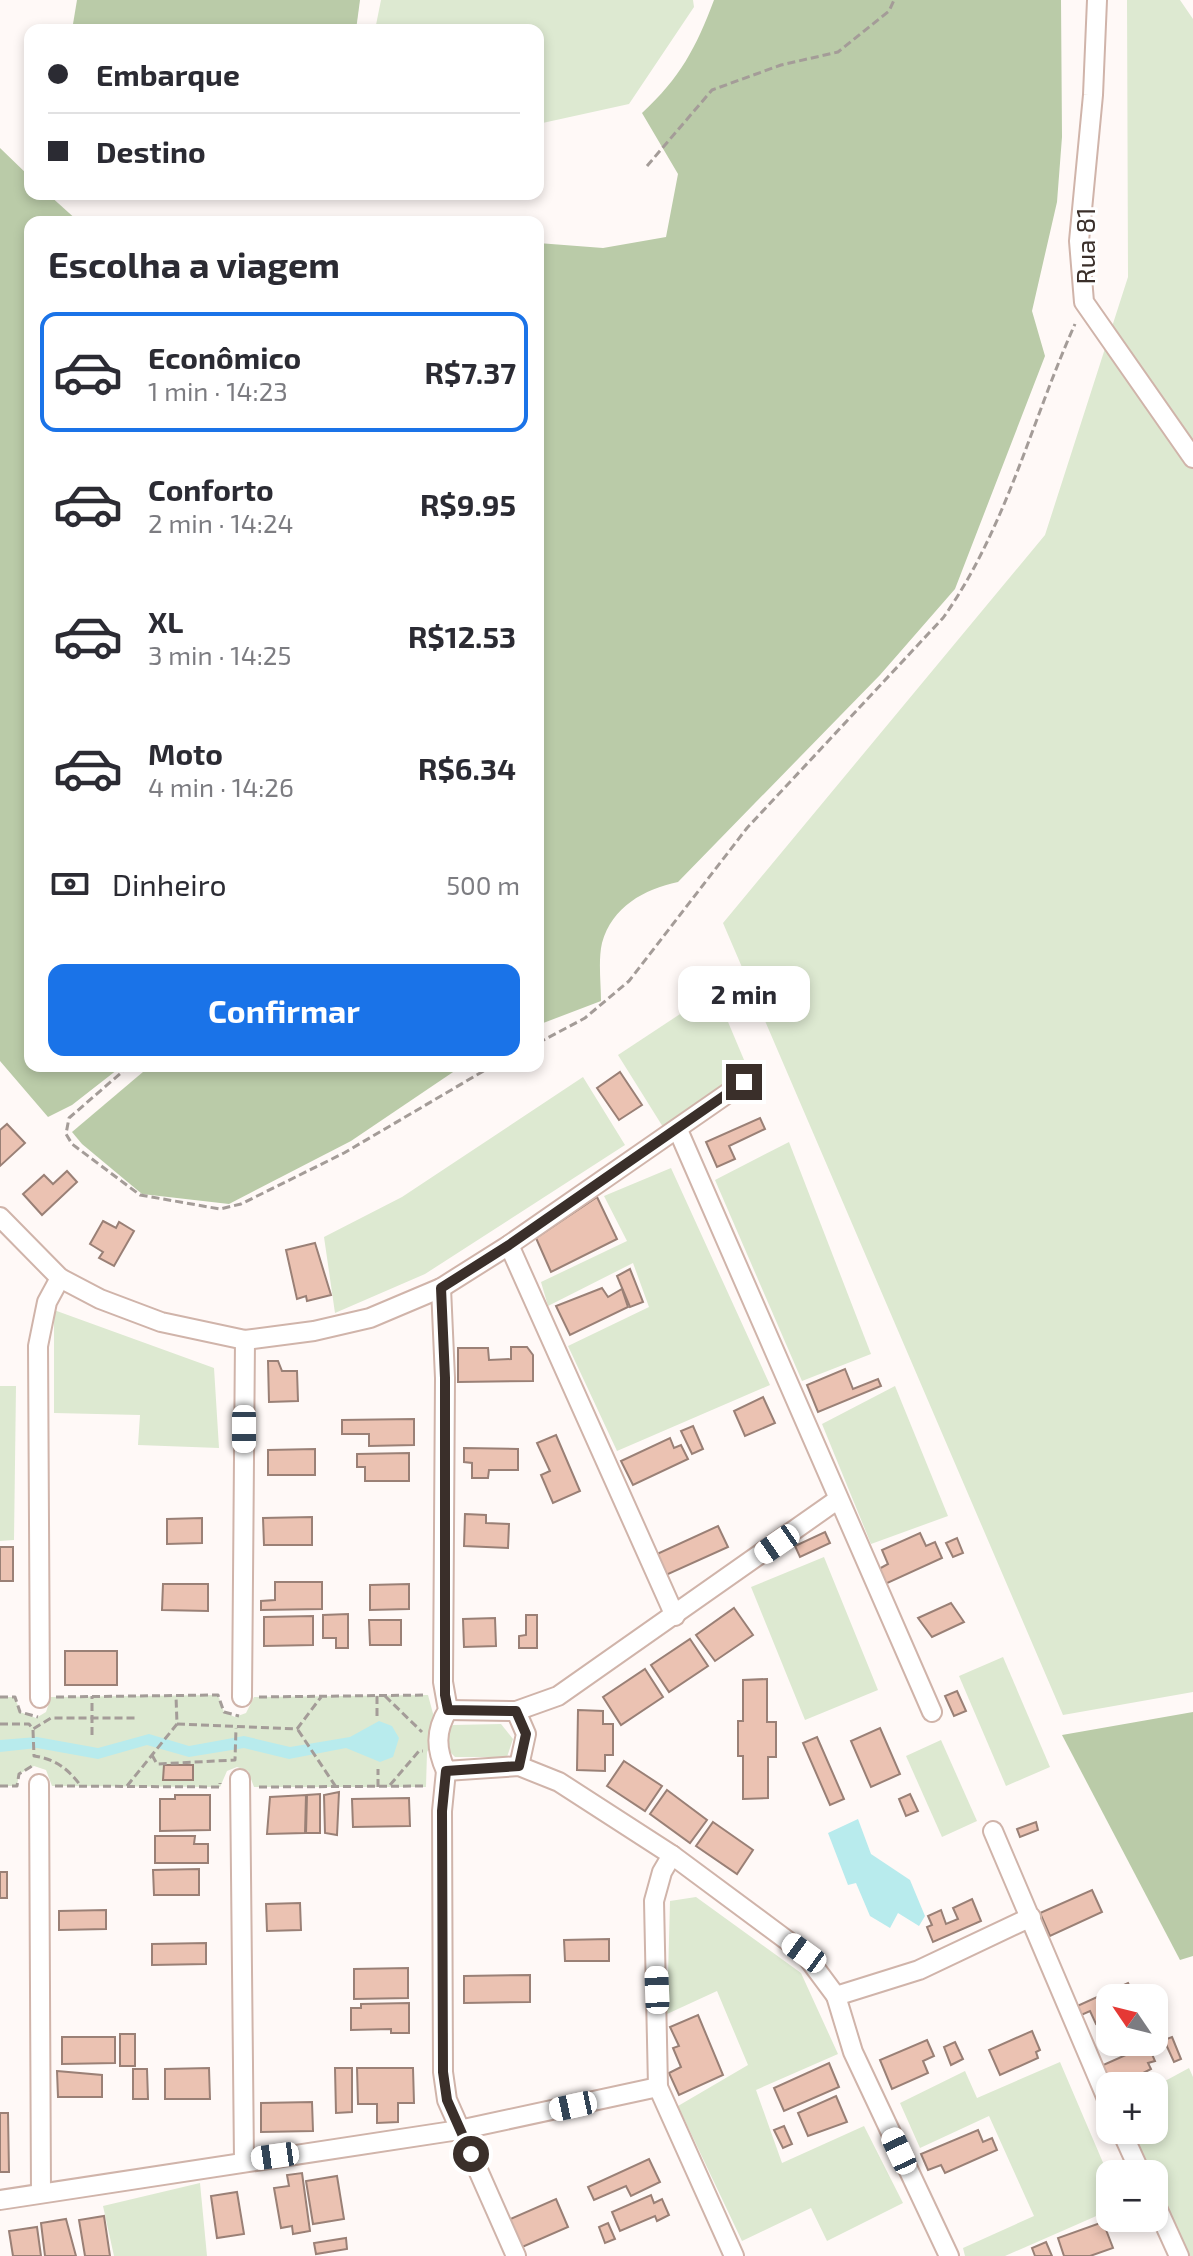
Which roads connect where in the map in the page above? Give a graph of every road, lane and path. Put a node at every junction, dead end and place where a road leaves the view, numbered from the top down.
1 (894, 0) edge
2 (1097, 0) edge
3 (647, 166) dead end
4 (1084, 302) junction
5 (1193, 458) edge
6 (544, 1040) edge
7 (122, 1072) edge
8 (482, 1072) edge
9 (744, 1082) dead end
10 (678, 1130) junction
11 (0, 1217) edge
12 (509, 1245) junction
13 (60, 1278) junction
14 (441, 1288) junction
15 (245, 1340) junction
16 (837, 1500) junction
17 (675, 1616) junction
18 (92, 1696) junction
19 (176, 1696) junction
20 (321, 1696) junction
21 (377, 1696) junction
22 (385, 1696) junction
23 (0, 1697) edge
24 (46, 1704) junction
25 (247, 1705) junction
26 (448, 1710) junction
27 (516, 1711) junction
28 (932, 1712) dead end
29 (377, 1716) dead end
30 (92, 1718) junction
31 (137, 1718) dead end
32 (0, 1724) edge
33 (177, 1724) junction
34 (236, 1728) junction
35 (33, 1729) junction
36 (297, 1729) junction
37 (438, 1732) junction
38 (92, 1735) dead end
39 (152, 1755) junction
40 (519, 1766) junction
41 (378, 1769) dead end
42 (446, 1771) junction
43 (426, 1775) dead end
44 (44, 1777) junction
45 (239, 1779) junction
46 (0, 1786) edge
47 (81, 1786) junction
48 (127, 1786) junction
49 (336, 1787) junction
50 (378, 1787) junction
51 (389, 1787) junction
52 (993, 1831) dead end
53 (672, 1855) junction
54 (1031, 1917) junction
55 (836, 1996) junction
56 (1096, 2073) edge
57 (658, 2087) junction
58 (459, 2130) junction
59 (244, 2160) junction
60 (41, 2193) junction
61 (0, 2200) edge
62 (1168, 2232) edge
63 (516, 2256) edge
64 (734, 2256) edge
65 (949, 2256) edge
66 (1179, 2256) edge

1 - 3 path
2 - 4 street, Rua 81
4 - 5 street, Rua 81
4 - 6 path
7 - 8 path
9 - 10 street
10 - 12 street
10 - 16 street
11 - 13 street
12 - 14 street
12 - 17 street
13 - 15 street
13 - 24 street
14 - 15 street
14 - 26 street
15 - 25 street
16 - 17 street
16 - 28 street
17 - 27 street
18 - 19 path
18 - 24 path
18 - 30 path
19 - 25 path
19 - 33 path
20 - 21 path
20 - 25 path
20 - 36 path
21 - 22 path
21 - 29 path
22 - 37 path
22 - 37 path
23 - 24 path
26 - 27 street
26 - 37 street
27 - 40 street
30 - 31 path
30 - 35 path
30 - 38 path
32 - 35 path
33 - 34 path
33 - 39 path
34 - 36 path
34 - 39 path
35 - 47 path
36 - 49 path
37 - 42 street
37 - 51 path
39 - 48 path
40 - 42 street
40 - 53 street
41 - 50 path
42 - 58 street
43 - 51 path
44 - 46 path
44 - 47 path
44 - 60 street
45 - 48 path
45 - 49 path
45 - 59 street
47 - 48 path
49 - 50 path
50 - 51 path
52 - 54 street
53 - 55 street
53 - 57 street
54 - 55 street
54 - 56 street
55 - 65 street
57 - 58 street
57 - 64 street
58 - 59 street
58 - 63 street
59 - 60 street
60 - 61 street
62 - 66 street

